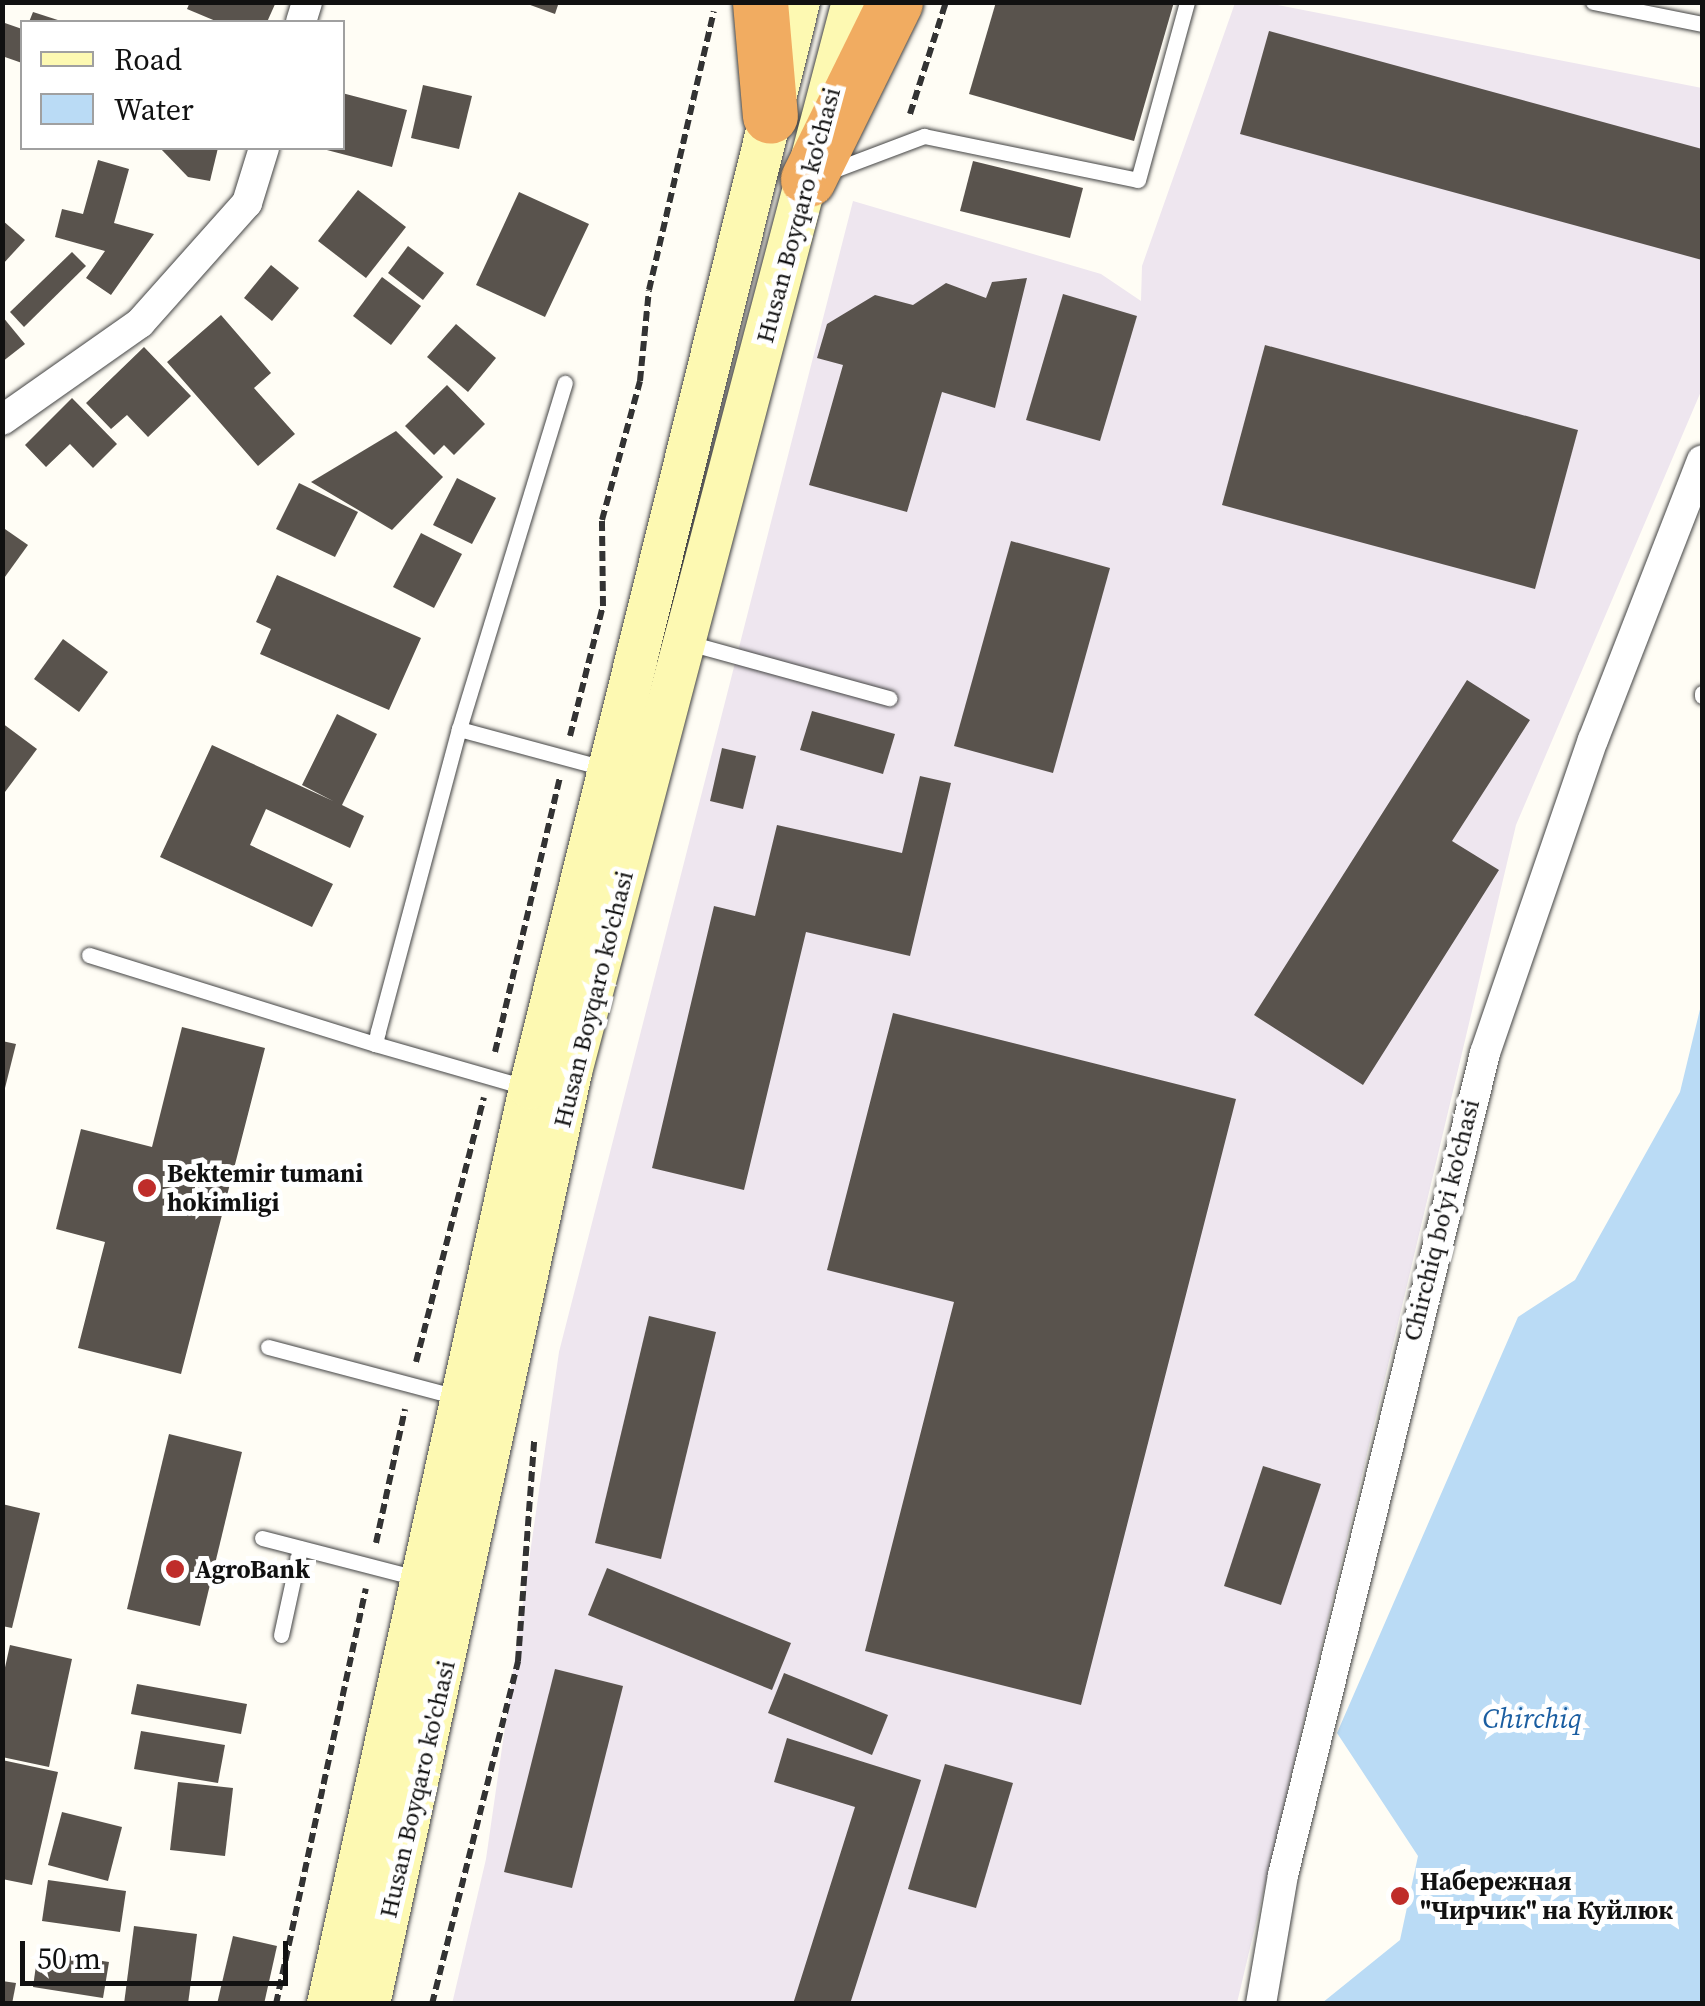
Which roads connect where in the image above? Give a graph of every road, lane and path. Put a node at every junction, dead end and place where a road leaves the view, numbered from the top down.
1 (715, 2) edge
2 (760, 2) edge
3 (799, 2) edge
4 (853, 2) edge
5 (895, 2) edge
6 (946, 2) edge
7 (1188, 2) edge
8 (1593, 2) edge
9 (1702, 24) edge
10 (770, 116) junction
11 (901, 144) junction
12 (263, 150) edge
13 (808, 180) junction
14 (564, 383) dead end
15 (2, 420) edge
16 (1702, 460) edge
17 (664, 636) junction
18 (889, 698) dead end
19 (459, 729) junction
20 (565, 758) junction
21 (608, 769) junction
22 (88, 956) dead end
23 (375, 1044) junction
24 (489, 1077) junction
25 (530, 1088) junction
26 (268, 1347) dead end
27 (410, 1384) junction
28 (466, 1399) junction
29 (534, 1433) dead end
30 (262, 1538) dead end
31 (300, 1548) junction
32 (371, 1566) junction
33 (424, 1580) junction
34 (281, 1635) dead end
35 (276, 2004) edge
36 (328, 2004) edge
37 (369, 2004) edge
38 (432, 2004) edge
39 (1261, 2004) edge

1 - 20 path
2 - 10 highway
3 - 10 main road, Husan Boyqaro ko'chasi
4 - 13 main road, Husan Boyqaro ko'chasi
5 - 13 highway
6 - 11 path
7 - 11 lane
8 - 9 lane
10 - 17 main road, Husan Boyqaro ko'chasi
11 - 13 lane
12 - 15 street
13 - 17 main road, Husan Boyqaro ko'chasi
14 - 19 lane
16 - 39 street, Chirchiq bo'yi ko'chasi
17 - 18 lane
17 - 21 main road, Husan Boyqaro ko'chasi
17 - 37 main road, Husan Boyqaro ko'chasi
19 - 20 lane
19 - 23 lane
20 - 21 lane
20 - 24 path
21 - 25 main road, Husan Boyqaro ko'chasi
22 - 23 lane
23 - 24 lane
24 - 25 lane
24 - 27 path
25 - 28 main road, Husan Boyqaro ko'chasi
26 - 27 lane
27 - 28 lane
27 - 32 path
28 - 33 main road, Husan Boyqaro ko'chasi
29 - 38 path
30 - 31 lane
31 - 32 lane
31 - 34 lane
32 - 33 lane
32 - 35 path
33 - 36 main road, Husan Boyqaro ko'chasi

